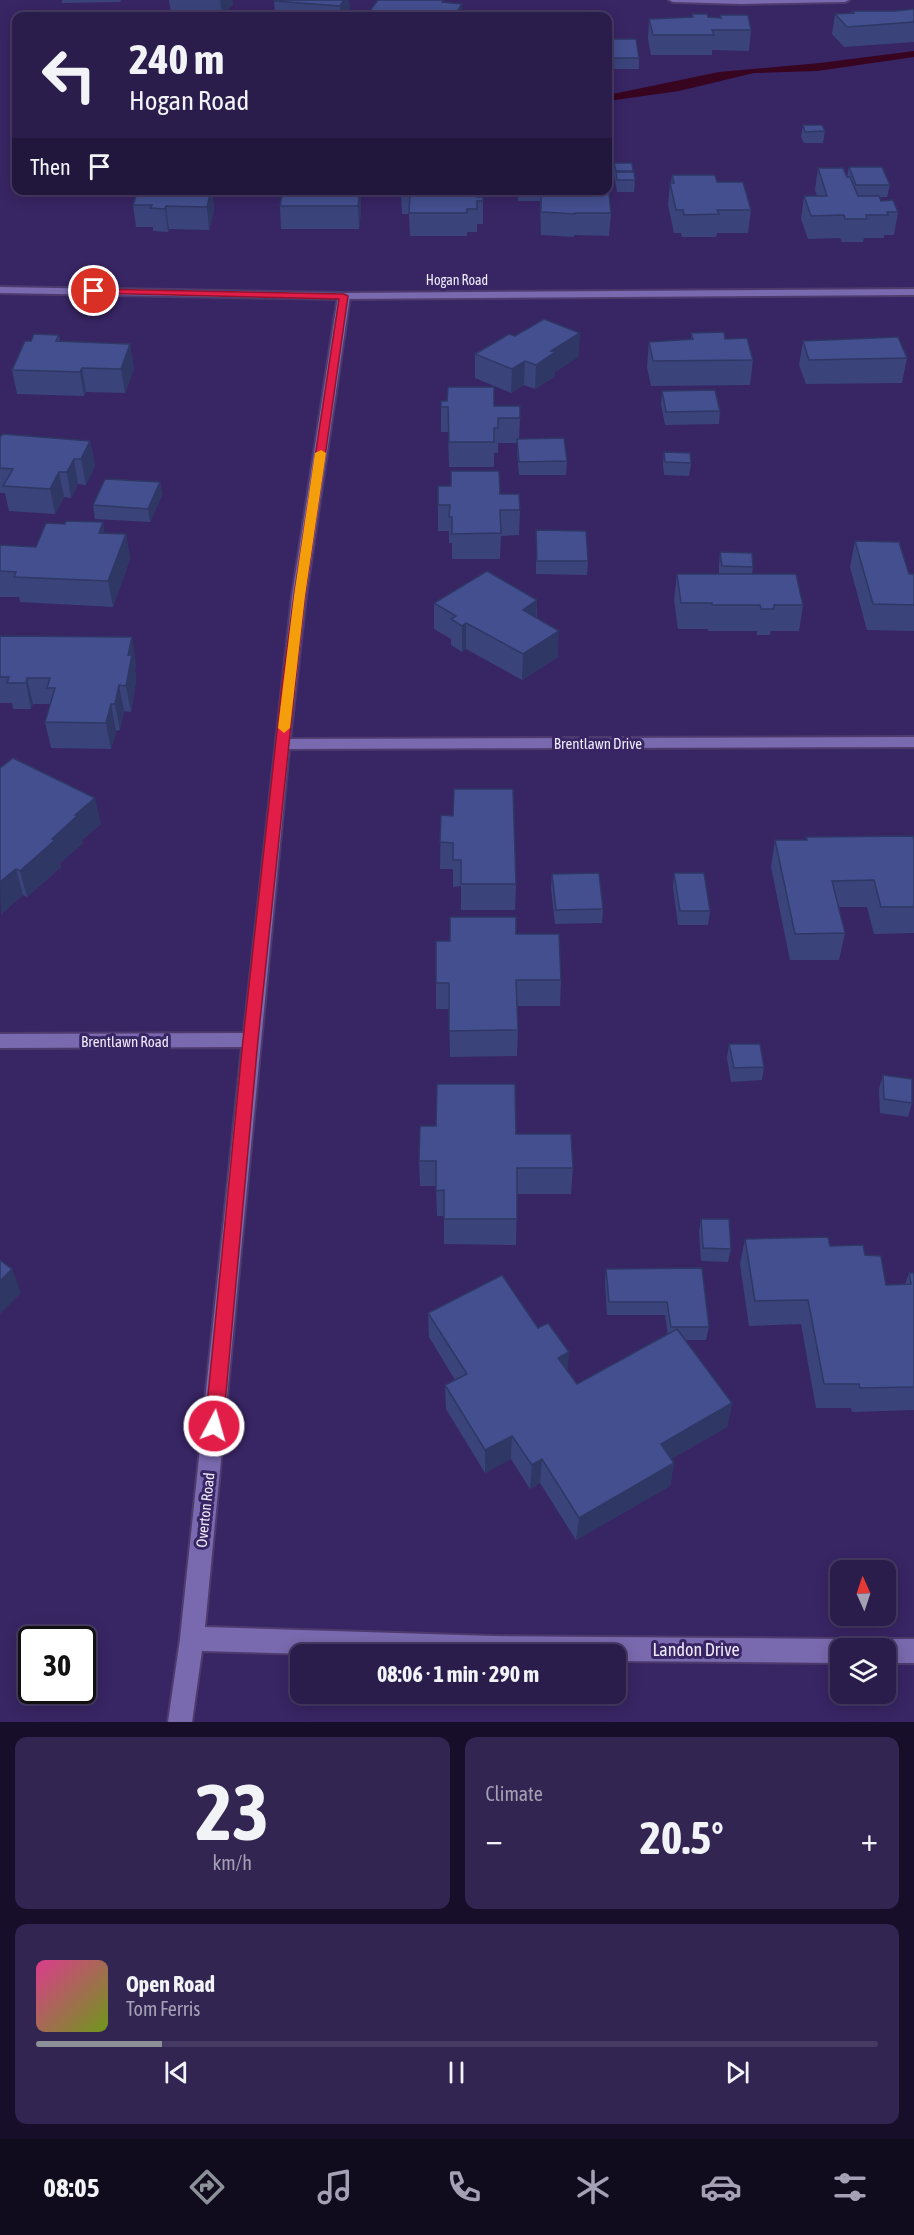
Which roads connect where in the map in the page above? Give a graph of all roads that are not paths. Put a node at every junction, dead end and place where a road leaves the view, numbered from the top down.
1 (673, 0) edge
2 (845, 0) edge
3 (0, 290) edge
4 (914, 292) edge
5 (344, 296) junction
6 (914, 742) edge
7 (282, 744) junction
8 (251, 1040) junction
9 (0, 1041) edge
10 (192, 1639) junction
11 (830, 1650) edge
12 (896, 1651) edge
13 (914, 1651) edge
14 (180, 1722) edge

1 - 2 street
3 - 5 street, Hogan Road
4 - 5 street, Hogan Road
5 - 7 street, Overton Road
6 - 7 street, Brentlawn Drive
7 - 8 street, Overton Road
8 - 9 street, Brentlawn Road
8 - 10 street, Overton Road
10 - 11 street, Landon Drive
10 - 14 street, Overton Road
12 - 13 street

